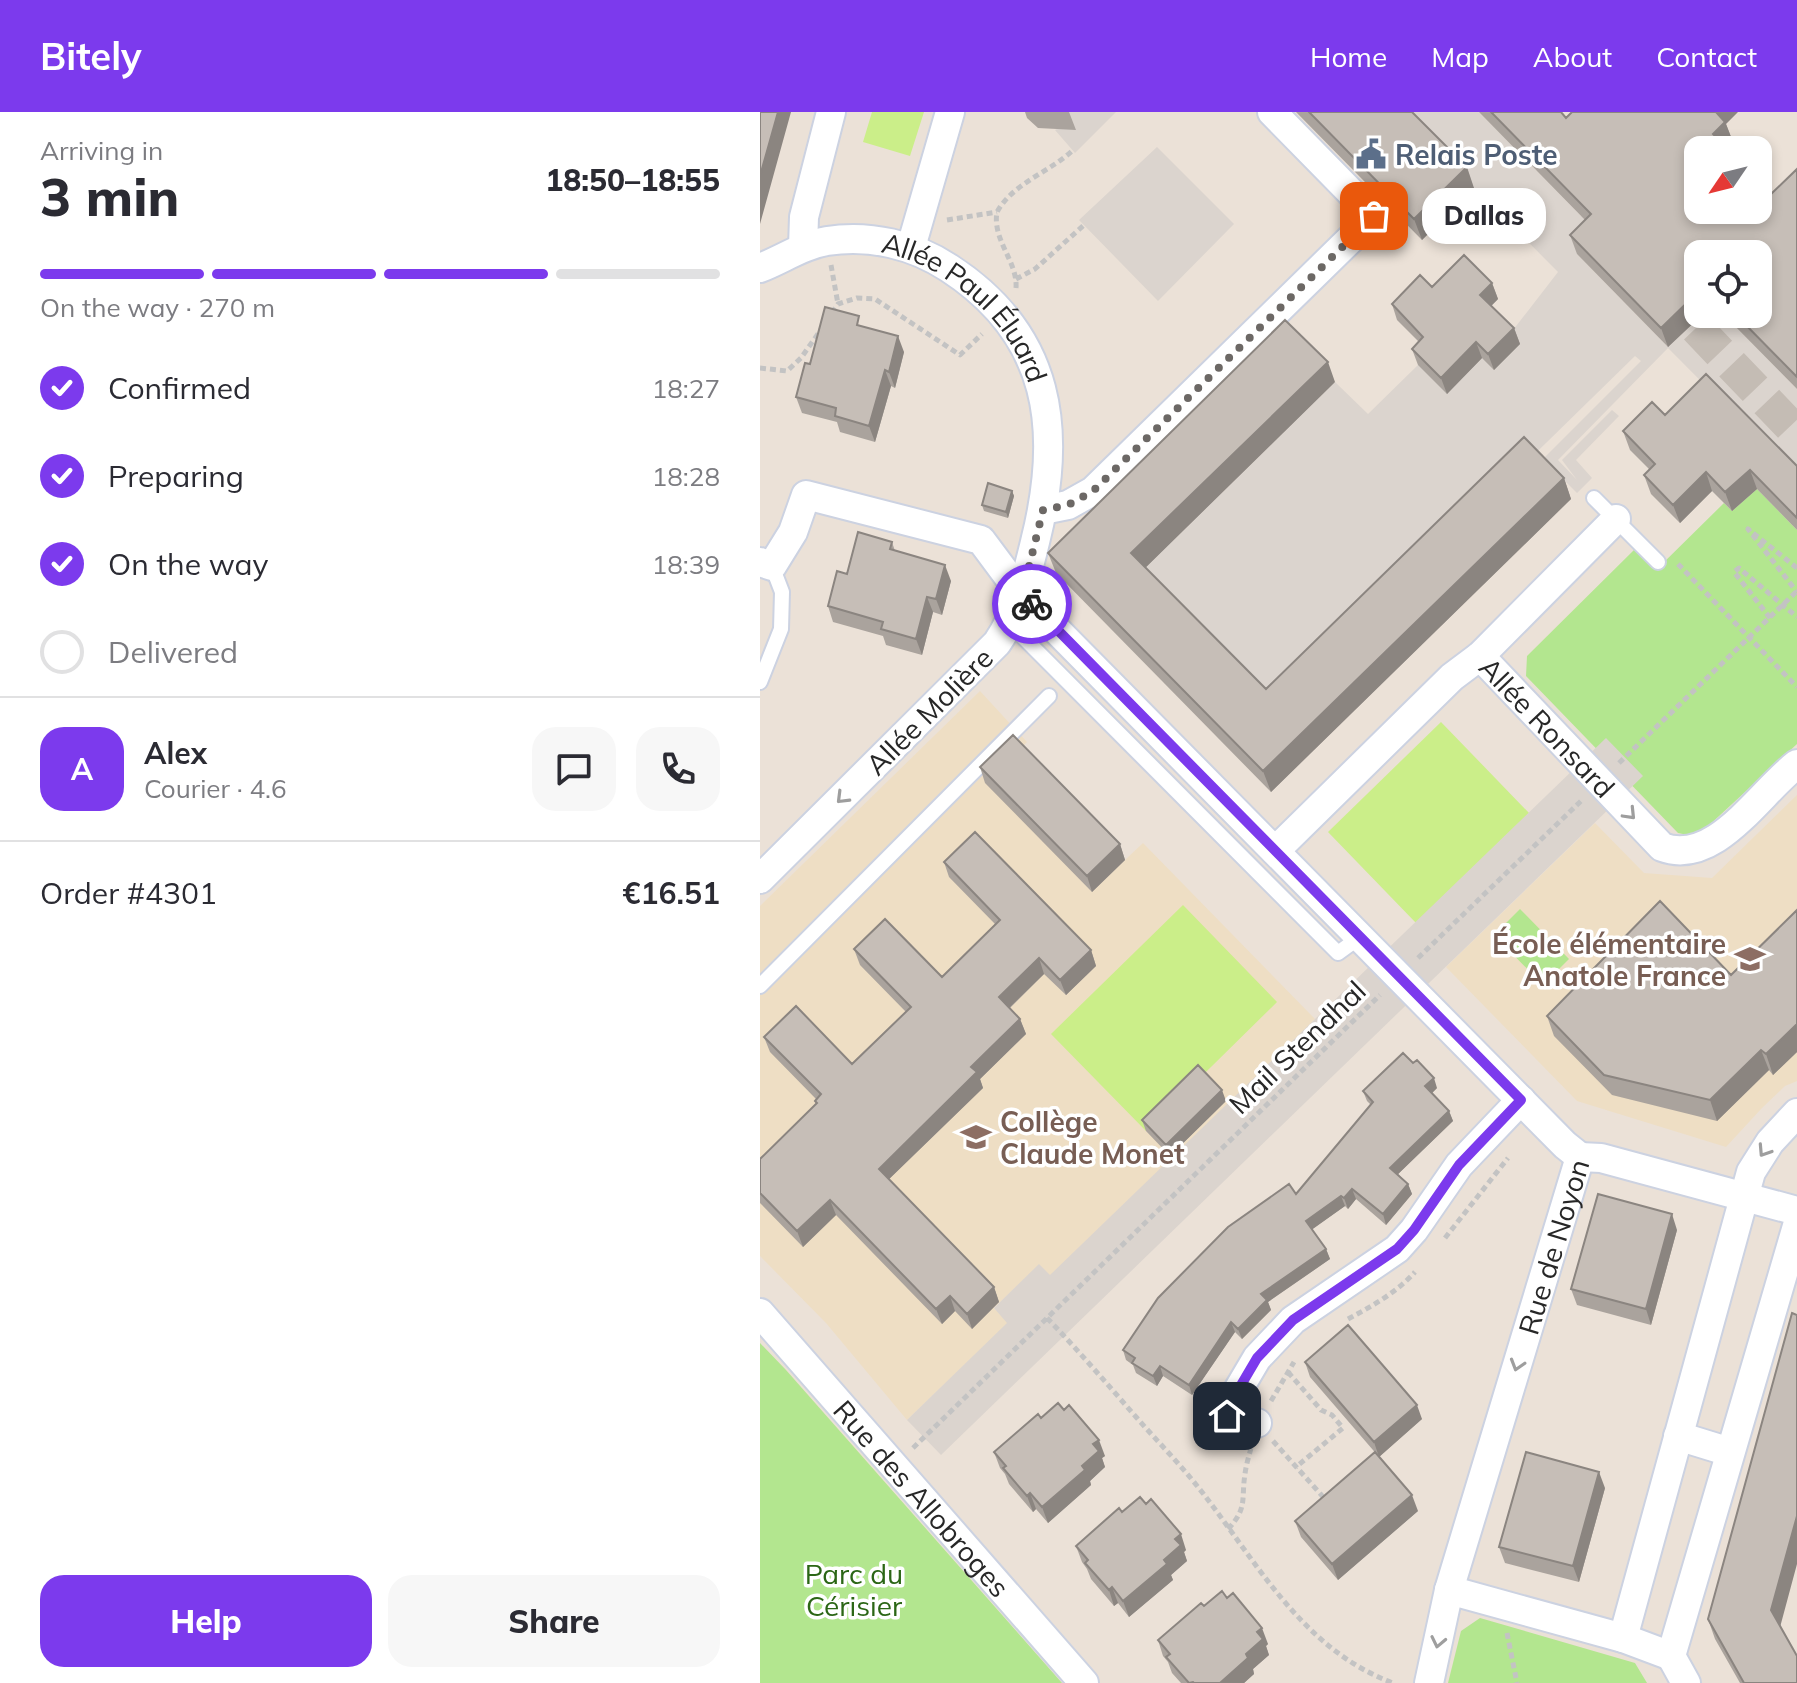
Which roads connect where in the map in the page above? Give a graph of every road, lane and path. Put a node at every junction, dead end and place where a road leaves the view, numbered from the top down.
1 (831, 112) edge
2 (950, 112) edge
3 (1272, 112) edge
4 (1073, 150) dead end
5 (997, 212) junction
6 (1084, 225) dead end
7 (915, 234) junction
8 (815, 244) junction
9 (760, 268) edge
10 (1016, 279) junction
11 (838, 304) junction
12 (1002, 314) junction
13 (831, 315) edge
14 (823, 326) edge
15 (760, 368) edge
16 (1594, 498) dead end
17 (1043, 510) junction
18 (1616, 519) junction
19 (1658, 562) joint
20 (766, 564) edge
21 (1797, 568) edge
22 (1797, 591) edge
23 (1022, 595) junction
24 (1783, 605) junction
25 (1797, 617) edge
26 (1770, 618) junction
27 (1010, 624) junction
28 (1749, 637) junction
29 (1480, 656) junction
30 (760, 682) edge
31 (1797, 687) edge
32 (1049, 696) dead end
33 (1797, 764) edge
34 (1600, 782) junction
35 (1275, 851) junction
36 (760, 879) edge
37 (1360, 937) junction
38 (1399, 977) junction
39 (760, 986) edge
40 (1521, 1100) junction
41 (1797, 1113) edge
42 (1510, 1156) dead end
43 (1580, 1157) junction
44 (1743, 1196) junction
45 (1797, 1211) edge
46 (1797, 1226) edge
47 (1442, 1241) dead end
48 (1416, 1271) dead end
49 (760, 1313) edge
50 (1047, 1318) junction
51 (1338, 1324) dead end
52 (1302, 1350) dead end
53 (1288, 1372) junction
54 (1257, 1423) junction
55 (1678, 1436) junction
56 (1730, 1452) junction
57 (895, 1465) junction
58 (1296, 1467) junction
59 (1326, 1501) edge
60 (1228, 1529) junction
61 (1449, 1590) junction
62 (1501, 1605) junction
63 (1623, 1638) junction
64 (1671, 1656) junction
65 (1084, 1683) edge
66 (1393, 1683) edge
67 (1429, 1683) edge
68 (1517, 1683) edge
69 (1686, 1683) edge

1 - 8 street
2 - 7 street
3 - 17 street
4 - 5 path
5 - 7 path
5 - 10 path
6 - 10 path
7 - 8 street, Allée Paul Éluard
7 - 12 street, Allée Paul Éluard
8 - 9 street, Allée Paul Éluard
8 - 11 path
10 - 12 path
11 - 12 path
11 - 13 path
12 - 17 street, Allée Paul Éluard
14 - 15 path
16 - 18 lane
17 - 23 street, Allée Molière
18 - 19 lane
18 - 29 street
19 - 28 path
20 - 23 street, Rue de Noyon
20 - 30 lane
21 - 22 path
22 - 24 path, Mail Stendhal
23 - 27 street, Allée Molière
23 - 35 street, Rue de Noyon
24 - 25 path
24 - 26 path, Mail Stendhal
24 - 26 path
26 - 28 path, Mail Stendhal
27 -> 36 street, Allée Molière
27 - 37 lane
28 - 31 path
28 - 34 path, Mail Stendhal
29 - 34 street, Allée Ronsard
29 - 35 street, Allée Ronsard
32 - 39 lane
34 -> 33 street, Allée Ronsard
34 - 38 path, Mail Stendhal
35 - 37 street, Rue de Noyon
37 - 38 street, Rue de Noyon
38 - 40 street, Rue de Noyon
38 - 50 path, Mail Stendhal
40 - 43 street, Rue de Noyon
40 - 54 street
41 -> 44 street
42 - 47 path
43 - 44 street
43 -> 61 street, Rue de Noyon
44 - 45 street
44 - 55 street
46 - 56 street
48 - 51 path
49 - 57 street, Rue des Allobroges
50 - 57 path, Mail Stendhal
50 - 60 path
52 - 53 path
53 - 54 path
53 - 58 path
54 - 58 path
54 - 60 path
55 - 56 street
55 - 63 street
56 - 64 street
57 - 65 street, Rue des Allobroges
58 - 59 path
60 - 66 path
61 - 62 street
61 -> 67 street, Rue de Noyon
62 - 63 street
62 - 68 path
63 - 64 street
64 - 69 street

